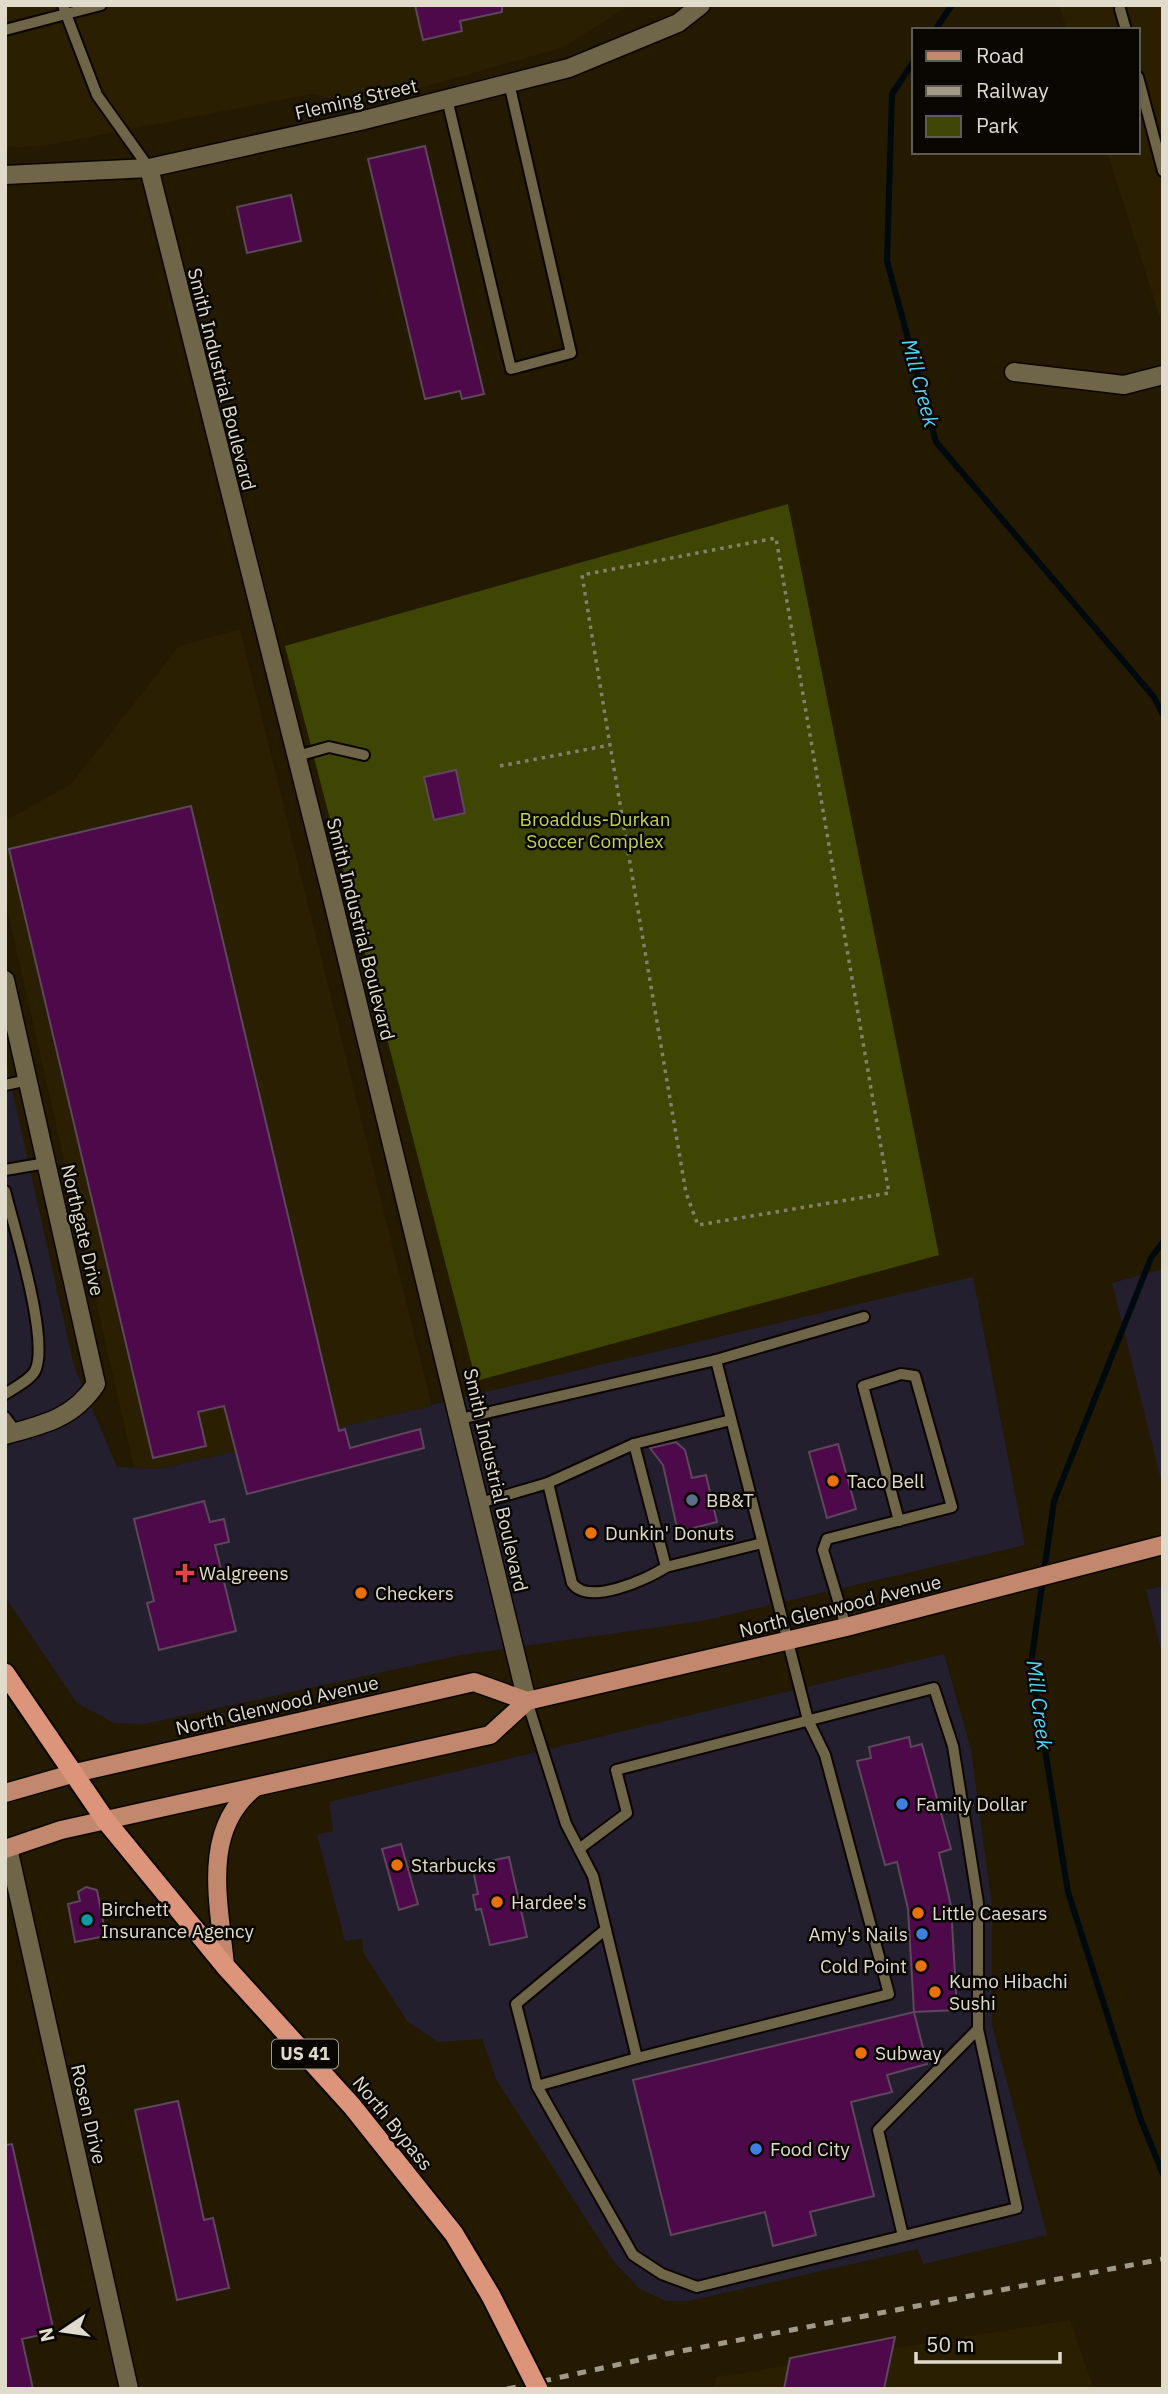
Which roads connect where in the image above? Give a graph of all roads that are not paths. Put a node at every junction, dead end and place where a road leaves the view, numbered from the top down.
1 (100, 5) edge
2 (701, 5) edge
3 (1120, 9) dead end
4 (64, 10) edge
5 (1125, 28) edge
6 (5, 30) edge
7 (509, 83) junction
8 (1140, 85) edge
9 (447, 99) junction
10 (149, 168) junction
11 (1163, 171) edge
12 (5, 176) edge
13 (1014, 372) dead end
14 (1163, 375) edge
15 (297, 755) junction
16 (364, 755) dead end
17 (5, 980) edge
18 (28, 1080) junction
19 (5, 1085) edge
20 (46, 1163) junction
21 (5, 1170) edge
22 (5, 1191) edge
23 (864, 1317) dead end
24 (716, 1360) junction
25 (5, 1394) edge
26 (5, 1417) edge
27 (460, 1419) junction
28 (731, 1419) junction
29 (11, 1434) edge
30 (635, 1444) junction
31 (548, 1483) junction
32 (480, 1503) junction
33 (899, 1521) junction
34 (762, 1543) junction
35 (1163, 1545) edge
36 (666, 1567) junction
37 (846, 1627) junction
38 (788, 1641) junction
39 (5, 1673) edge
40 (527, 1701) junction
41 (808, 1720) junction
42 (75, 1773) junction
43 (254, 1788) junction
44 (5, 1794) edge
45 (106, 1821) junction
46 (7, 1849) edge
47 (579, 1849) junction
48 (606, 1929) junction
49 (225, 1966) junction
50 (978, 2029) junction
51 (637, 2059) junction
52 (537, 2086) junction
53 (903, 2236) junction
54 (129, 2389) edge
55 (538, 2389) edge

1 - 4 lane
2 - 7 street, Fleming Street
3 - 5 lane
4 - 6 lane
4 - 10 lane
7 - 9 street, Fleming Street
7 - 9 lane
8 - 11 lane
9 - 10 street, Fleming Street
10 - 12 street, Fleming Street
10 - 15 street, Smith Industrial Boulevard
13 - 14 street
15 - 16 lane
15 - 27 street, Smith Industrial Boulevard
17 - 18 street, Northgate Drive
18 - 19 lane
18 - 20 street, Northgate Drive
20 - 21 lane
20 - 29 street, Northgate Drive
22 - 25 lane
23 - 24 lane
24 - 27 lane
24 - 28 lane
26 - 29 lane
27 - 32 street, Smith Industrial Boulevard
28 - 30 lane
28 - 34 lane
30 - 31 lane
30 - 36 lane
31 - 32 lane
31 - 36 lane
32 - 40 street, Smith Industrial Boulevard
33 - 33 lane
33 - 37 lane
34 - 36 lane
34 - 38 lane
35 - 37 main road, North Glenwood Avenue
37 - 38 main road, North Glenwood Avenue
38 - 40 main road, North Glenwood Avenue
38 - 41 lane
39 - 42 highway, North Bypass / US 41
40 - 42 main road, North Glenwood Avenue
40 - 43 main road, North Glenwood Avenue
40 - 47 lane
41 - 47 lane
41 - 50 lane
41 - 51 lane
42 - 44 main road, North Glenwood Avenue
42 - 45 highway, North Bypass / US 41
43 - 45 main road, North Glenwood Avenue
43 - 49 main road
45 - 46 main road, North Glenwood Avenue
45 - 49 highway, North Bypass / US 41
46 - 54 street, Rosen Drive
47 - 48 lane
48 - 51 lane
48 - 52 lane
49 - 55 highway, North Bypass / US 41, bridge
50 - 53 lane
50 - 53 lane
51 - 52 lane
52 - 53 lane

